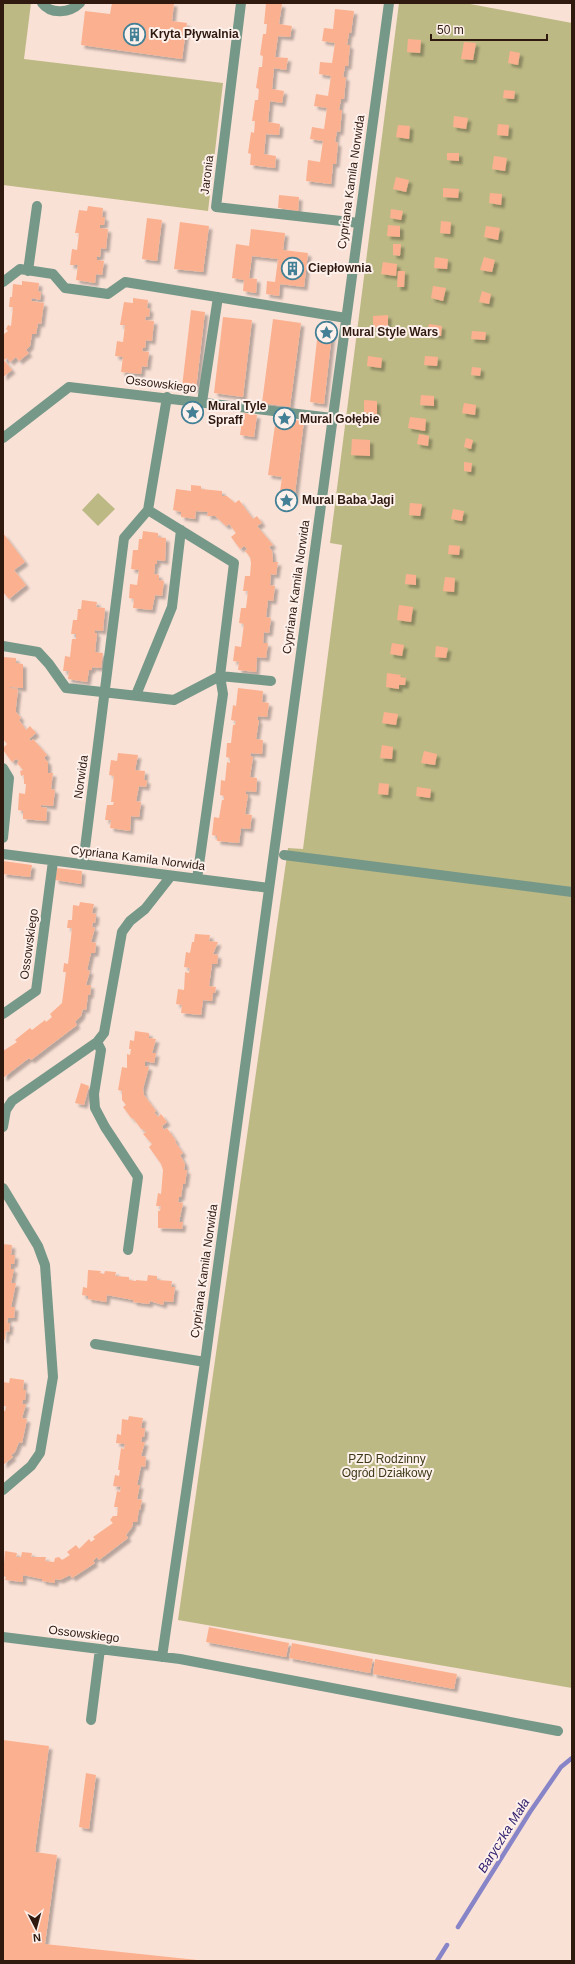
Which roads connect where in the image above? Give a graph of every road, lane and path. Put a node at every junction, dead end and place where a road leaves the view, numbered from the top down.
1 (42, 3) edge
2 (80, 3) edge
3 (241, 3) edge
4 (389, 3) edge
5 (37, 206) dead end
6 (359, 224) junction
7 (28, 271) junction
8 (3, 282) edge
9 (218, 297) junction
10 (346, 318) junction
11 (166, 397) junction
12 (202, 402) junction
13 (332, 418) junction
14 (3, 438) edge
15 (148, 510) junction
16 (181, 530) junction
17 (3, 646) edge
18 (220, 676) junction
19 (272, 681) dead end
20 (105, 692) junction
21 (136, 696) junction
22 (3, 768) edge
23 (3, 838) edge
24 (3, 854) edge
25 (284, 855) dead end
26 (54, 861) junction
27 (83, 864) junction
28 (171, 876) junction
29 (197, 879) junction
30 (269, 888) junction
31 (572, 892) edge
32 (3, 1014) edge
33 (97, 1042) junction
34 (3, 1127) edge
35 (3, 1188) edge
36 (128, 1250) dead end
37 (95, 1344) dead end
38 (205, 1362) junction
39 (3, 1490) edge
40 (3, 1637) edge
41 (100, 1649) junction
42 (162, 1657) junction
43 (91, 1720) dead end
44 (558, 1731) dead end

1 - 2 street
3 - 6 street, Jaronia
4 - 6 street, Cypriana Kamila Norwida
5 - 7 street
6 - 10 street, Cypriana Kamila Norwida
7 - 8 street
7 - 9 street
9 - 10 street
9 - 12 street
10 - 13 street, Cypriana Kamila Norwida
11 - 12 street, Ossowskiego
11 - 14 street, Ossowskiego
11 - 15 street
12 - 13 street, Ossowskiego
13 - 30 street, Cypriana Kamila Norwida
15 - 16 street
15 - 20 street, Norwida
16 - 18 street
16 - 21 street
17 - 20 street
18 - 19 street
18 - 21 street
18 - 29 street
20 - 21 street
20 - 27 street, Norwida
22 - 23 street
24 - 26 street, Cypriana Kamila Norwida
25 - 31 street
26 - 27 street, Cypriana Kamila Norwida
26 - 32 street, Ossowskiego
27 - 28 street, Cypriana Kamila Norwida
28 - 29 street, Cypriana Kamila Norwida
28 - 33 street
29 - 30 street, Cypriana Kamila Norwida
30 - 38 street, Cypriana Kamila Norwida
33 - 34 street
33 - 36 street
35 - 39 street
37 - 38 street
38 - 42 street, Cypriana Kamila Norwida
40 - 41 street, Ossowskiego
41 - 42 street, Ossowskiego
41 - 43 street
42 - 44 street, Ossowskiego

